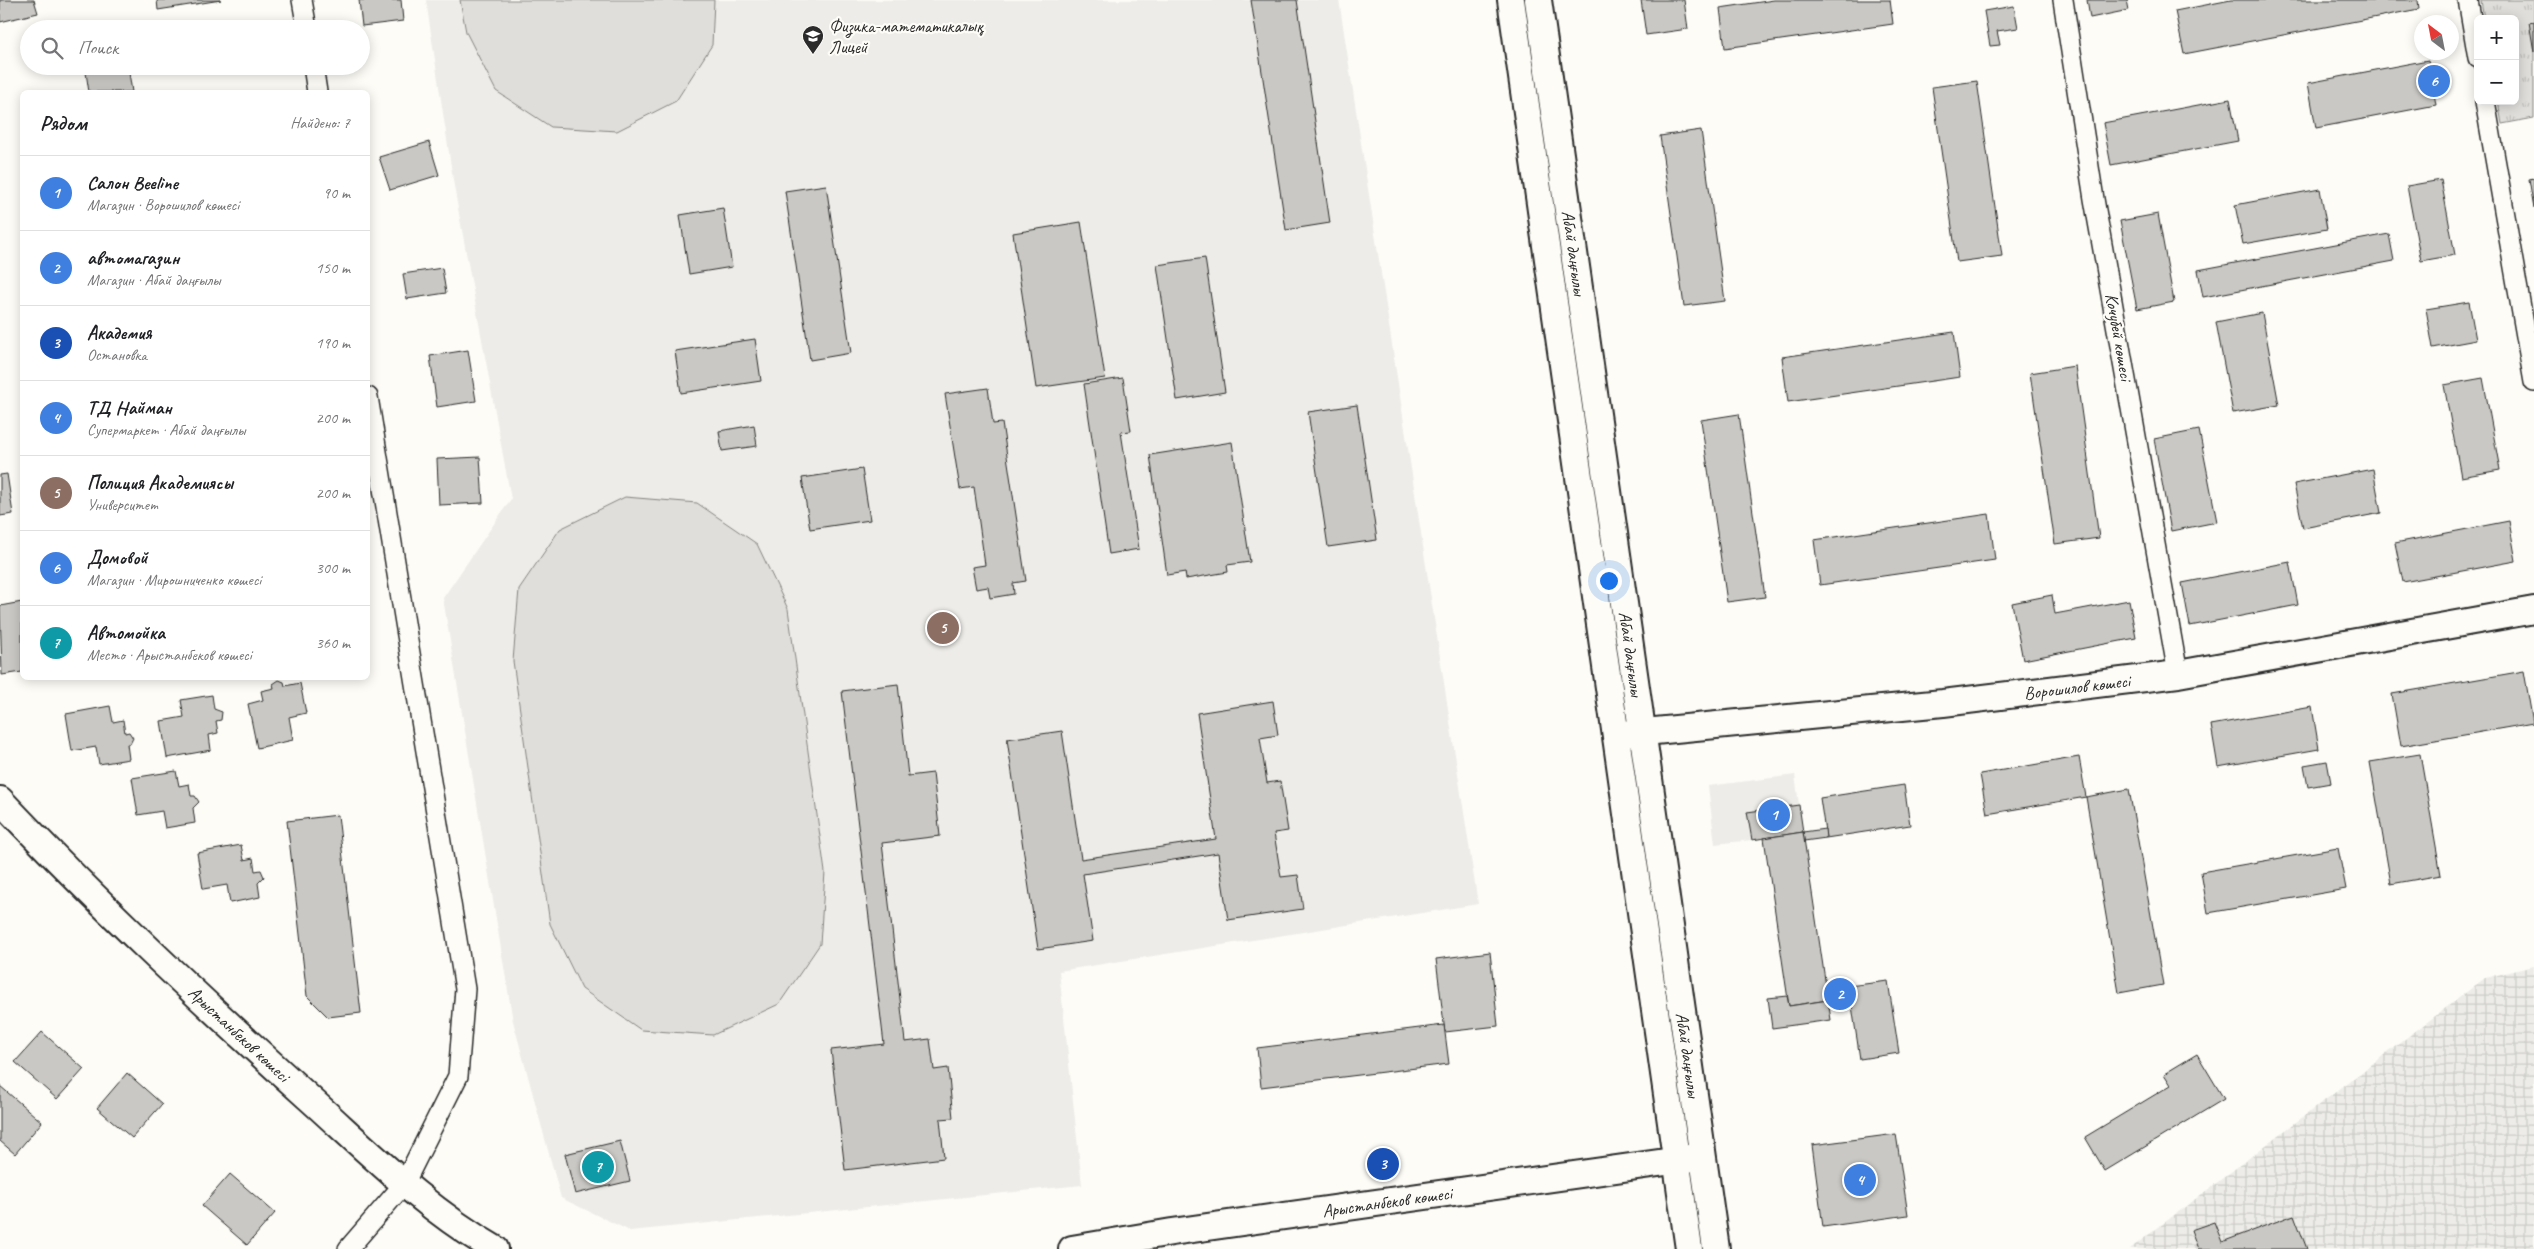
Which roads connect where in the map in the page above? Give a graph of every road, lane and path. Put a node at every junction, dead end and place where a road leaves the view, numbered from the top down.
1 (302, 0) edge
2 (1511, 0) edge
3 (1538, 0) edge
4 (2063, 0) edge
5 (2468, 0) edge
6 (305, 20) edge
7 (2474, 35) edge
8 (314, 75) edge
9 (317, 90) edge
10 (2486, 105) edge
11 (2534, 382) edge
12 (370, 409) edge
13 (2534, 610) edge
14 (2178, 674) junction
15 (1642, 731) junction
16 (1616, 735) junction
17 (0, 800) edge
18 (1703, 1156) junction
19 (1677, 1160) junction
20 (404, 1184) junction
21 (1173, 1241) edge
22 (348, 1249) edge
23 (495, 1249) edge
24 (1072, 1249) edge
25 (1690, 1249) edge
26 (1716, 1249) edge

1 - 6 street
2 - 16 main road, Абай даңғылы
3 - 15 main road, Абай даңғылы
4 - 14 street, Кочубей көшесі
5 - 7 street
8 - 9 street
10 - 11 street
12 - 20 street
13 - 14 main road, Ворошилов көшесі
14 - 15 main road, Ворошилов көшесі
15 - 16 main road, Ворошилов көшесі
15 - 18 main road, Абай даңғылы
16 - 19 main road, Абай даңғылы
17 - 20 main road, Арыстанбеков көшесі
18 - 19 main road, Арыстанбеков көшесі
18 - 26 main road, Абай даңғылы
19 - 21 main road, Арыстанбеков көшесі
19 - 25 main road, Абай даңғылы
20 - 22 street
20 - 23 main road, Арыстанбеков көшесі
21 - 24 main road, Арыстанбеков көшесі

